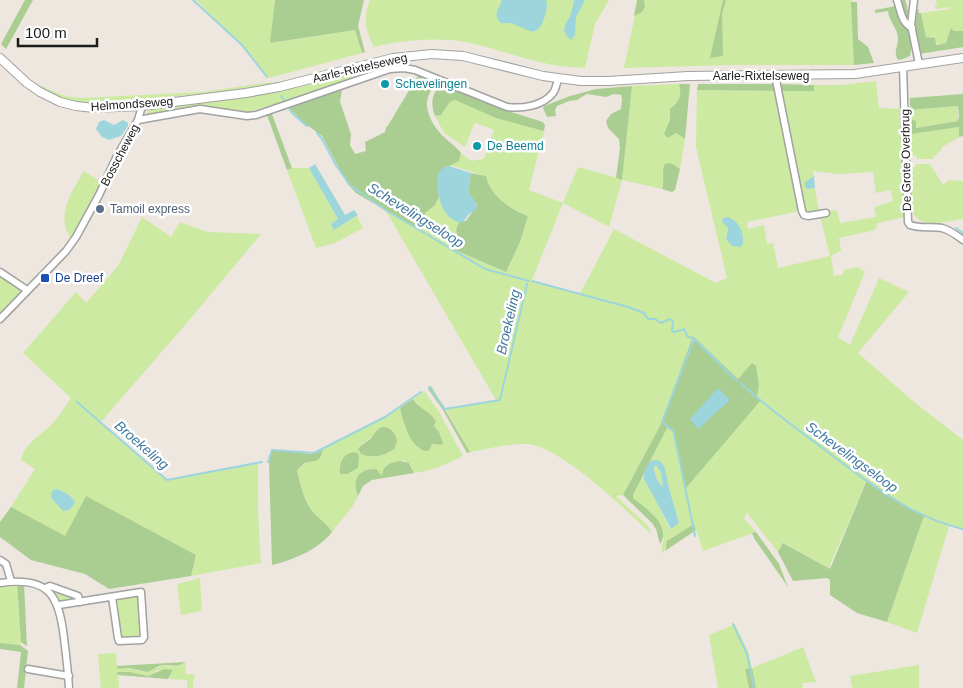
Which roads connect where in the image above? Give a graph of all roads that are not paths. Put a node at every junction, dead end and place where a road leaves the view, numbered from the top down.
1 (897, 0) edge
2 (914, 0) edge
3 (912, 28) junction
4 (0, 58) edge
5 (963, 58) edge
6 (919, 64) junction
7 (903, 67) junction
8 (775, 75) junction
9 (558, 78) junction
10 (279, 87) joint
11 (288, 105) joint
12 (142, 106) junction
13 (138, 120) junction
14 (826, 213) dead end
15 (963, 240) edge
16 (0, 272) edge
17 (27, 290) junction
18 (0, 319) edge
19 (0, 560) edge
20 (11, 581) junction
21 (0, 583) edge
22 (45, 588) junction
23 (112, 597) junction
24 (80, 602) junction
25 (58, 605) junction
26 (28, 669) dead end
27 (69, 676) junction
28 (69, 688) edge

1 - 3 street
2 - 3 street
3 - 6 street
4 - 12 street, Helmondseweg
5 - 6 street, Aarle-Rixtelseweg
6 - 7 street, Aarle-Rixtelseweg
7 - 8 street, Aarle-Rixtelseweg
7 - 15 street, De Grote Overbrug
8 - 9 street, Aarle-Rixtelseweg
8 - 14 street
9 - 10 street, Aarle-Rixtelseweg
9 - 11 street, Aarle-Rixtelseweg
10 - 12 street, Helmondseweg
11 - 13 street, Helmondseweg
12 - 13 street, Bosscheweg
13 - 17 street, Bosscheweg
16 - 17 street
17 - 18 street, Bosscheweg
19 - 20 street
20 - 21 street
20 - 22 street
22 - 24 street
22 - 25 street
23 - 23 street
23 - 24 street
24 - 25 street
25 - 27 street
26 - 27 street
27 - 28 street

